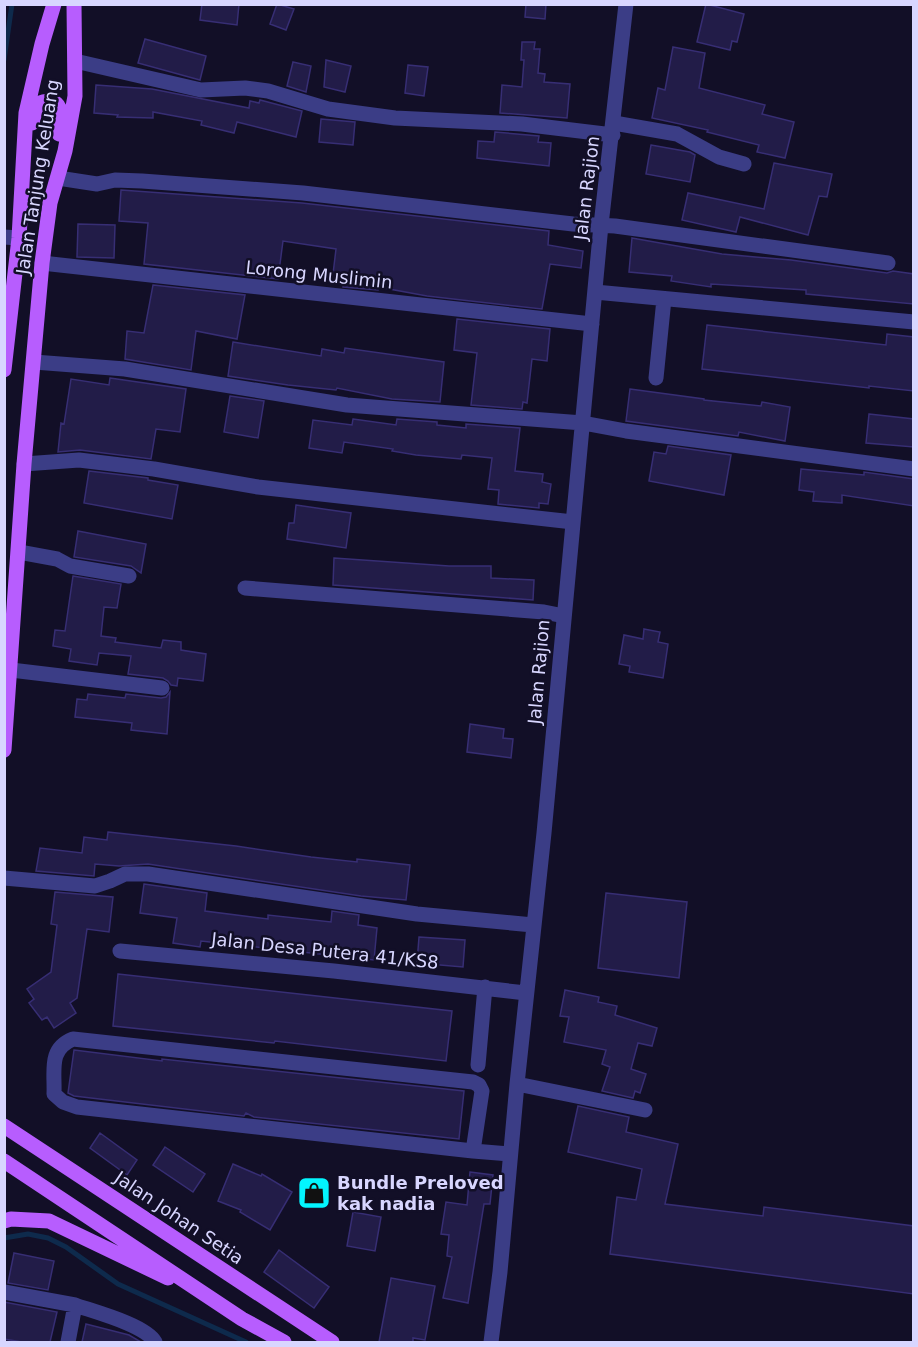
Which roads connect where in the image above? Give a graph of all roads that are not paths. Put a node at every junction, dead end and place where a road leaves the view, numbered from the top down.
1 (54, 4) edge
2 (74, 4) edge
3 (626, 4) edge
4 (75, 61) junction
5 (613, 129) junction
6 (744, 164) dead end
7 (22, 176) junction
8 (57, 177) junction
9 (608, 225) junction
10 (12, 237) edge
11 (42, 263) junction
12 (888, 263) dead end
13 (595, 292) junction
14 (664, 299) junction
15 (914, 322) edge
16 (592, 324) junction
17 (34, 362) junction
18 (4, 370) edge
19 (656, 378) dead end
20 (589, 425) junction
21 (24, 464) junction
22 (914, 469) edge
23 (573, 522) junction
24 (19, 552) junction
25 (129, 576) dead end
26 (245, 588) dead end
27 (564, 616) junction
28 (11, 670) junction
29 (162, 688) dead end
30 (4, 750) edge
31 (4, 878) edge
32 (533, 925) junction
33 (120, 951) dead end
34 (485, 987) junction
35 (526, 993) junction
36 (478, 1065) dead end
37 (517, 1084) junction
38 (645, 1110) dead end
39 (4, 1126) edge
40 (473, 1151) junction
41 (510, 1154) junction
42 (4, 1161) edge
43 (4, 1221) edge
44 (4, 1292) edge
45 (223, 1304) junction
46 (75, 1305) junction
47 (68, 1342) edge
48 (156, 1342) edge
49 (284, 1342) edge
50 (332, 1342) edge
51 (491, 1342) edge

1 - 7 main road, Jalan Tanjung Keluang
2 - 4 main road, Jalan Tanjung Keluang
3 - 5 street, Jalan Rajion
4 - 5 street
4 - 8 main road, Jalan Tanjung Keluang
5 - 6 street
5 - 9 street, Jalan Rajion
7 - 8 main road
7 - 10 main road, Jalan Tanjung Keluang
8 - 9 street
8 - 11 main road, Jalan Tanjung Keluang
9 - 12 street
9 - 13 street, Jalan Rajion
10 - 18 main road, Jalan Tanjung Keluang
11 - 16 street, Lorong Muslimin
11 - 17 main road, Jalan Tanjung Keluang
13 - 14 street
13 - 16 street, Jalan Rajion
14 - 15 street
14 - 19 street
16 - 20 street, Jalan Rajion
17 - 20 street
17 - 21 main road, Jalan Tanjung Keluang
20 - 22 street
20 - 23 street, Jalan Rajion
21 - 23 street
21 - 24 main road, Jalan Tanjung Keluang
23 - 27 street, Jalan Rajion
24 - 25 street
24 - 28 main road, Jalan Tanjung Keluang
26 - 27 street
27 - 32 street, Jalan Rajion
28 - 29 street
28 - 30 main road, Jalan Tanjung Keluang
31 - 32 street
32 - 35 street, Jalan Rajion
33 - 34 street, Jalan Desa Putera 41/KS8
34 - 35 street, Jalan Desa Putera 41/KS8
34 - 36 street
35 - 37 street, Jalan Rajion
37 - 38 street
37 - 41 street, Jalan Rajion
39 - 50 main road, Jalan Johan Setia
40 - 40 street
40 - 41 street
41 - 51 street, Jalan Rajion
42 - 45 main road
43 - 45 main road
44 - 46 street
45 - 49 main road
46 - 47 street
46 - 48 street

